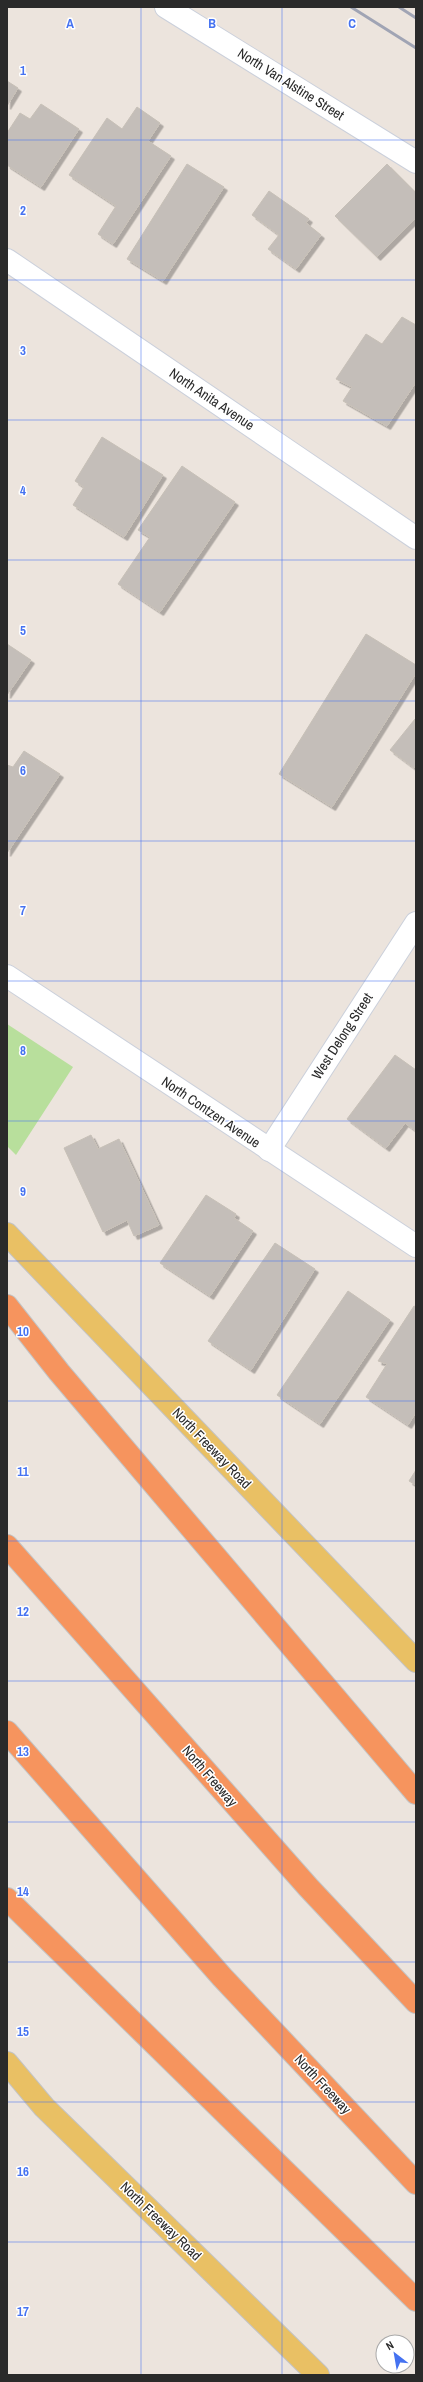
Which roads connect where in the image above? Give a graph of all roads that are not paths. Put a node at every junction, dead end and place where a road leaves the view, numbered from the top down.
1 (166, 7) edge
2 (416, 162) edge
3 (7, 260) edge
4 (416, 538) edge
5 (416, 923) edge
6 (7, 976) edge
7 (269, 1150) junction
8 (7, 1234) edge
9 (416, 1246) edge
10 (7, 1306) edge
11 (7, 1546) edge
12 (416, 1661) edge
13 (7, 1732) edge
14 (416, 1793) edge
15 (7, 1899) edge
16 (416, 2002) edge
17 (7, 2062) edge
18 (416, 2184) edge
19 (416, 2300) edge
20 (318, 2375) edge

1 - 2 street, North Van Alstine Street
3 - 4 street, North Anita Avenue
5 - 7 street, West Delong Street
6 - 7 street, North Contzen Avenue
7 - 9 street, North Contzen Avenue
8 - 12 main road, North Freeway Road
10 - 14 highway
11 - 16 highway, North Freeway
13 - 18 highway, North Freeway
15 - 19 highway
17 - 20 main road, North Freeway Road

